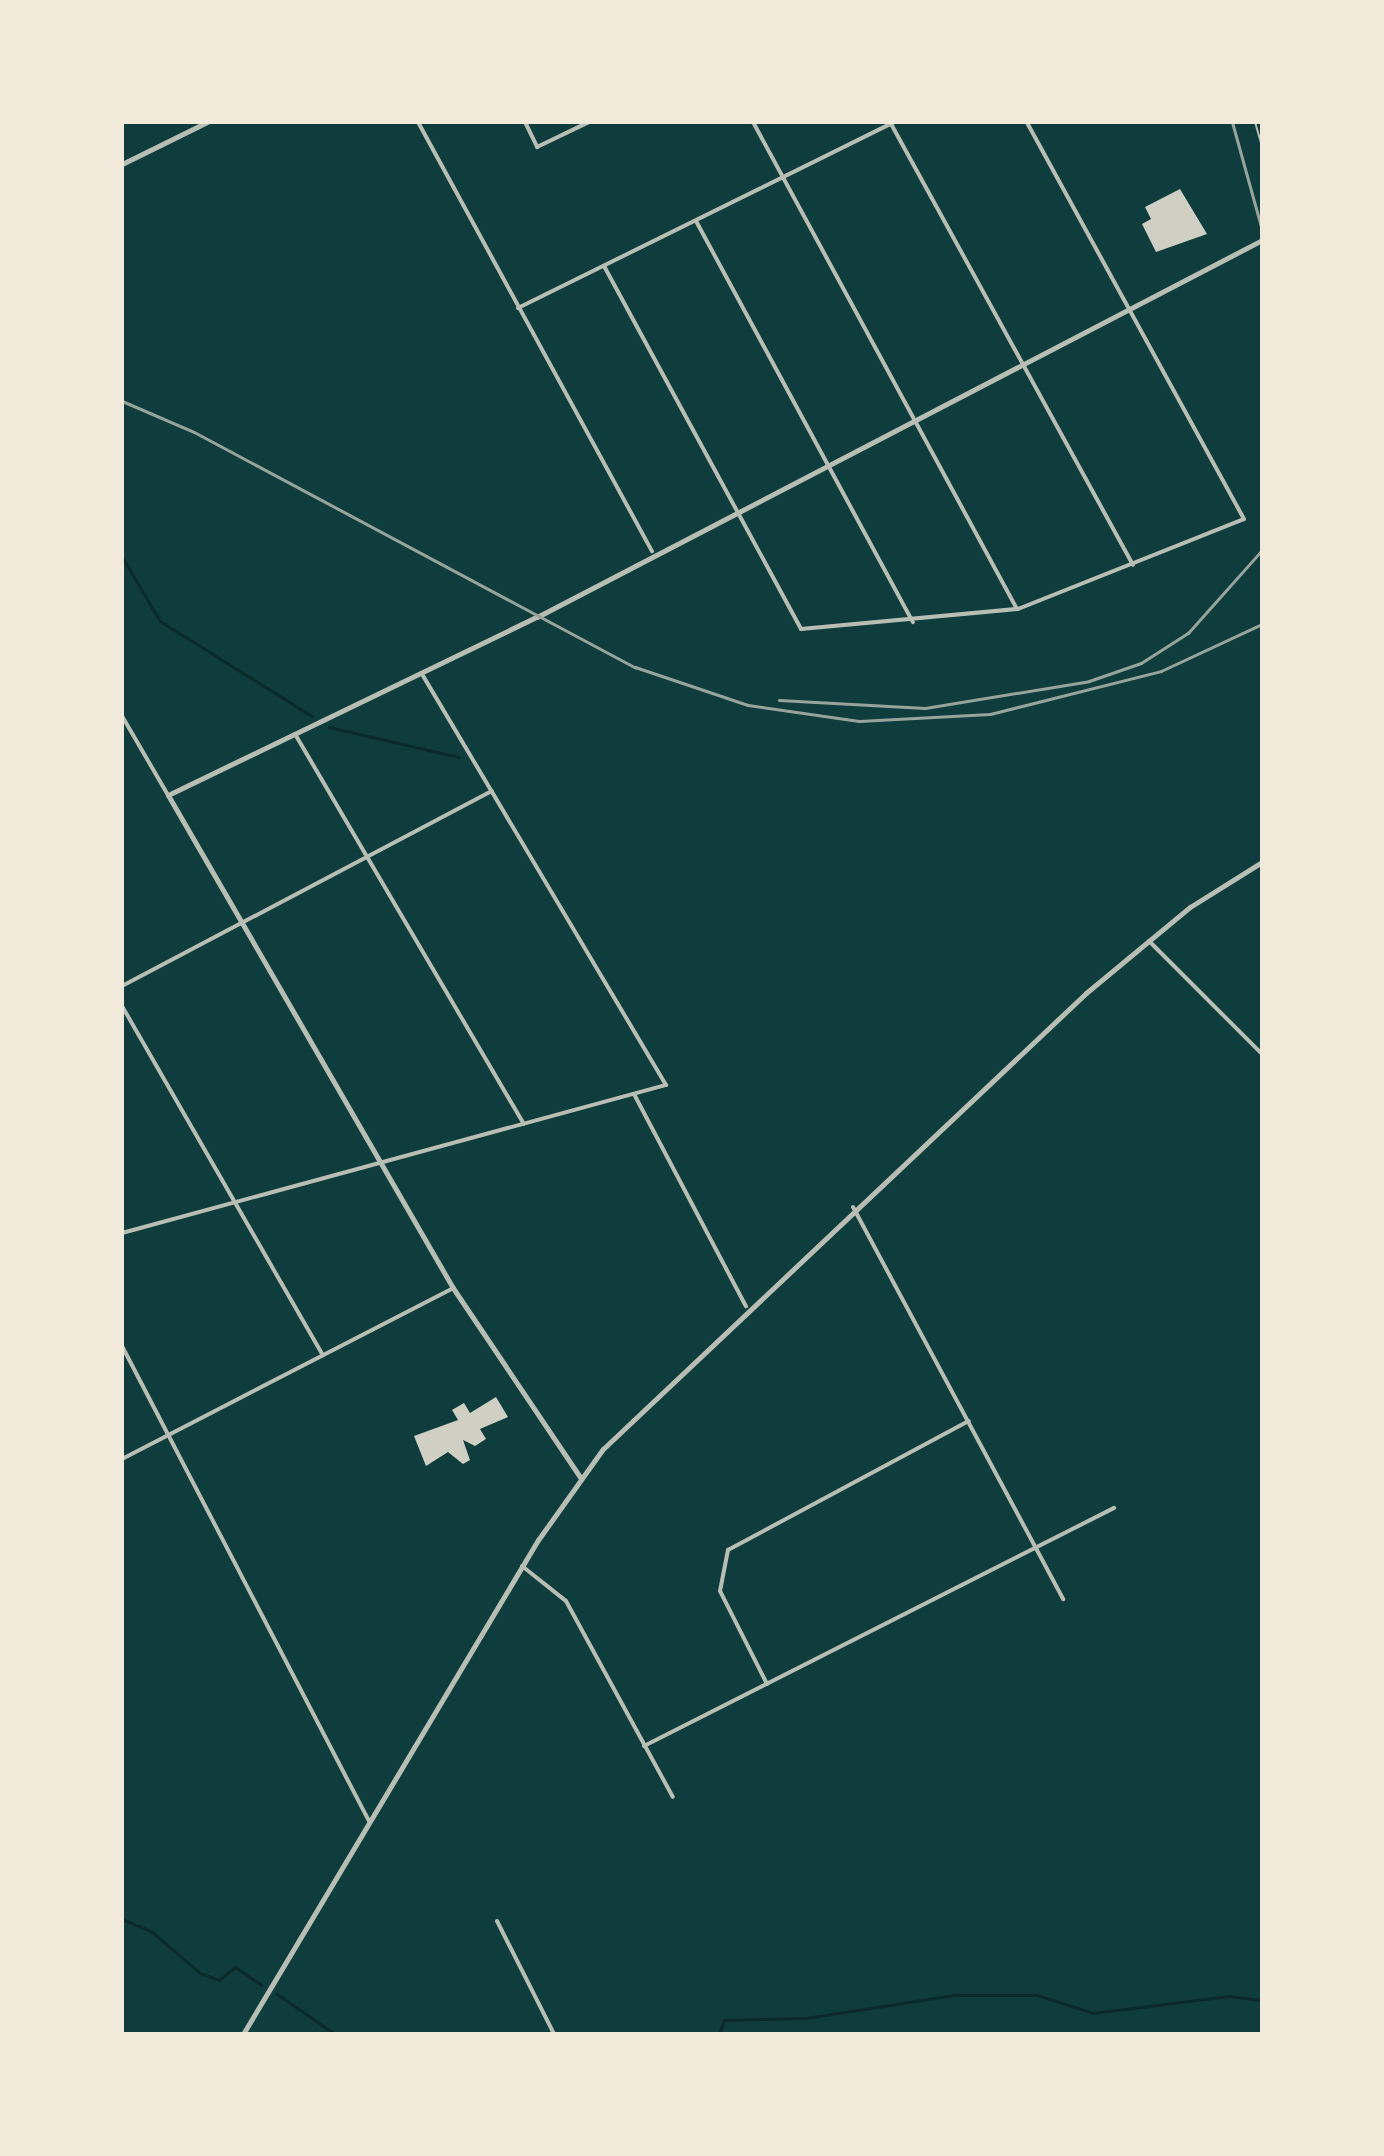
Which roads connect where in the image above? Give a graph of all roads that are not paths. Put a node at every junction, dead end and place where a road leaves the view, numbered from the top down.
1 (207, 122) edge
2 (418, 122) edge
3 (525, 122) edge
4 (589, 122) edge
5 (753, 122) edge
6 (1027, 122) edge
7 (1255, 122) edge
8 (892, 123) edge
9 (1262, 146) edge
10 (122, 164) edge
11 (783, 178) junction
12 (696, 221) junction
13 (1262, 240) edge
14 (604, 266) junction
15 (518, 308) junction
16 (1130, 310) junction
17 (1024, 364) junction
18 (913, 420) junction
19 (827, 463) junction
20 (735, 509) junction
21 (652, 551) junction
22 (1134, 565) junction
23 (1018, 609) junction
24 (913, 622) junction
25 (421, 673) junction
26 (123, 720) edge
27 (295, 734) junction
28 (492, 791) junction
29 (168, 795) junction
30 (367, 858) junction
31 (1262, 862) edge
32 (242, 923) junction
33 (1148, 940) junction
34 (122, 986) edge
35 (122, 1006) edge
36 (1262, 1054) edge
37 (634, 1094) junction
38 (524, 1124) junction
39 (381, 1163) junction
40 (235, 1201) junction
41 (853, 1207) junction
42 (122, 1233) edge
43 (453, 1288) junction
44 (746, 1306) junction
45 (122, 1346) edge
46 (323, 1355) junction
47 (969, 1421) junction
48 (172, 1432) junction
49 (122, 1459) edge
50 (580, 1477) junction
51 (1114, 1508) dead end
52 (1036, 1548) junction
53 (522, 1566) junction
54 (1063, 1599) dead end
55 (767, 1684) junction
56 (644, 1746) junction
57 (673, 1797) dead end
58 (369, 1821) junction
59 (497, 1921) dead end
60 (243, 2034) edge
61 (554, 2034) edge

1 - 10 street
2 - 15 street
3 - 4 street
5 - 11 street
6 - 16 street
7 - 9 lane
8 - 11 street
8 - 17 street
11 - 12 street
11 - 18 street
12 - 14 street
12 - 19 street
13 - 16 street
14 - 15 street
14 - 20 street
15 - 21 street
16 - 17 street
16 - 22 street
17 - 18 street
17 - 22 street
18 - 19 street
18 - 23 street
19 - 20 street
19 - 24 street
20 - 21 street
20 - 24 street
21 - 25 street
22 - 23 street
23 - 24 street
25 - 27 street
25 - 28 street
26 - 29 street
27 - 29 street
27 - 30 street
28 - 30 street
28 - 37 street
29 - 32 street
30 - 32 street
30 - 38 street
31 - 33 street
32 - 34 street
32 - 39 street
33 - 36 street
33 - 41 street
35 - 40 street
37 - 38 street
37 - 44 street
38 - 39 street
39 - 40 street
39 - 43 street
40 - 42 street
40 - 46 street
41 - 44 street
41 - 47 street
43 - 46 street
43 - 50 street
44 - 50 street
45 - 48 street
46 - 48 street
47 - 52 street
47 - 55 street
48 - 49 street
48 - 58 street
50 - 53 street
51 - 52 street
52 - 54 street
52 - 55 street
53 - 56 street
53 - 58 street
55 - 56 street
56 - 57 street
58 - 60 street
59 - 61 street

